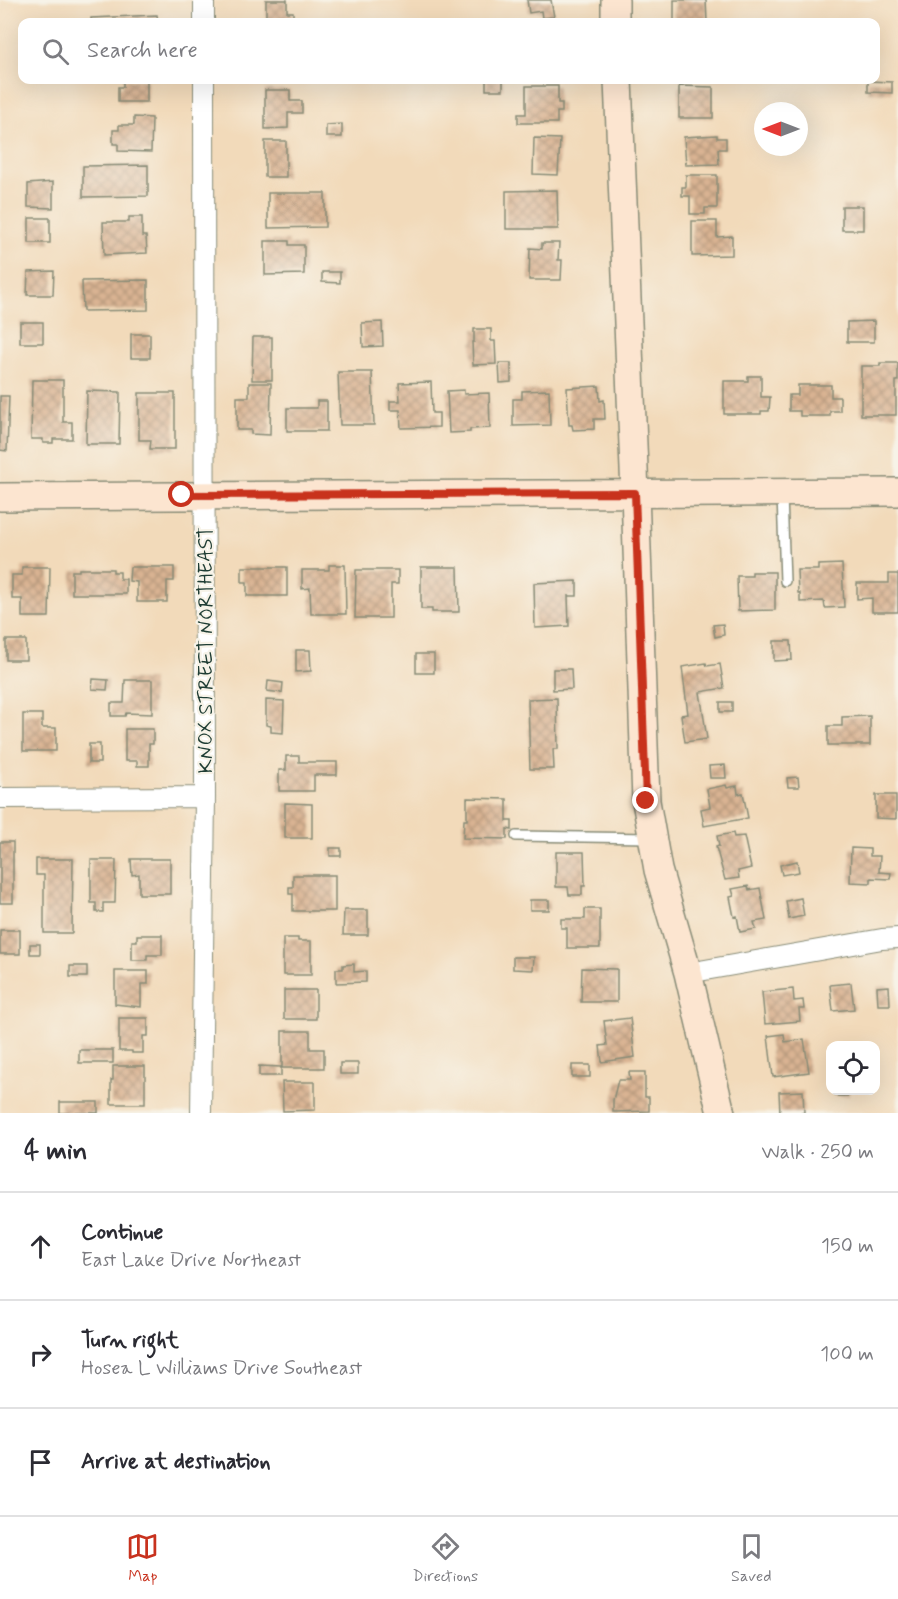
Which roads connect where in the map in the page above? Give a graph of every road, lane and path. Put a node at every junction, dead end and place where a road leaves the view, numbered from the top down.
1 (204, 0) edge
2 (615, 0) edge
3 (204, 18) edge
4 (615, 18) edge
5 (204, 84) edge
6 (618, 84) edge
7 (898, 492) edge
8 (635, 493) junction
9 (782, 493) junction
10 (204, 496) junction
11 (0, 497) edge
12 (785, 581) dead end
13 (205, 797) junction
14 (0, 798) edge
15 (516, 836) dead end
16 (653, 838) junction
17 (898, 938) edge
18 (688, 973) junction
19 (201, 1113) edge
20 (721, 1113) edge

1 - 3 street
2 - 4 street
5 - 10 street, KNOX STREET NORTHEAST
6 - 8 street
7 - 9 street
8 - 9 street
8 - 10 street
8 - 16 street
9 - 12 lane
10 - 11 street
10 - 13 street, KNOX STREET NORTHEAST
13 - 14 street
13 - 19 street, KNOX STREET NORTHEAST
15 - 16 lane
16 - 18 street
17 - 18 street
18 - 20 street

